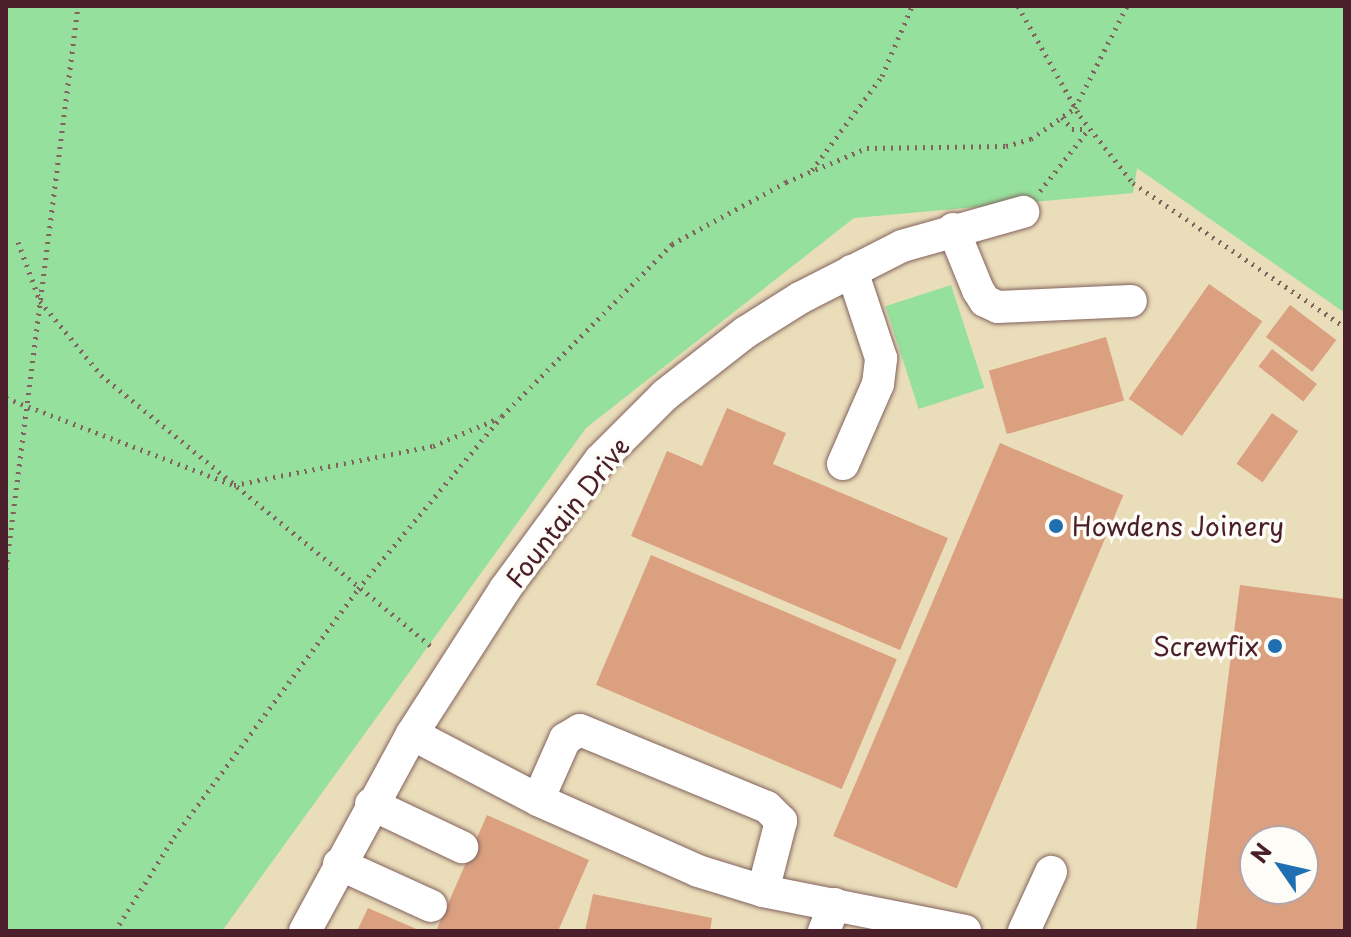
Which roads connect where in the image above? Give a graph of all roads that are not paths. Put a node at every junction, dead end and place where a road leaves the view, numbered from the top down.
1 (1023, 212) road end
2 (953, 229) junction
3 (852, 271) junction
4 (1131, 301) dead end
5 (843, 464) dead end
6 (412, 734) junction
7 (538, 800) junction
8 (371, 804) junction
9 (462, 847) dead end
10 (339, 864) junction
11 (1051, 872) dead end
12 (763, 891) junction
13 (431, 906) dead end
14 (830, 918) edge
15 (310, 922) edge
16 (965, 931) edge
17 (1024, 931) edge

1 - 2 lane, Fountain Drive
2 - 3 lane, Fountain Drive
2 - 4 lane
3 - 5 lane
3 - 6 lane, Fountain Drive
6 - 7 lane
6 - 8 lane, Fountain Drive
7 - 12 lane
7 - 12 lane
8 - 9 lane
8 - 10 lane, Fountain Drive
10 - 13 lane
10 - 15 lane, Fountain Drive
11 - 17 lane
12 - 14 lane
14 - 16 lane

